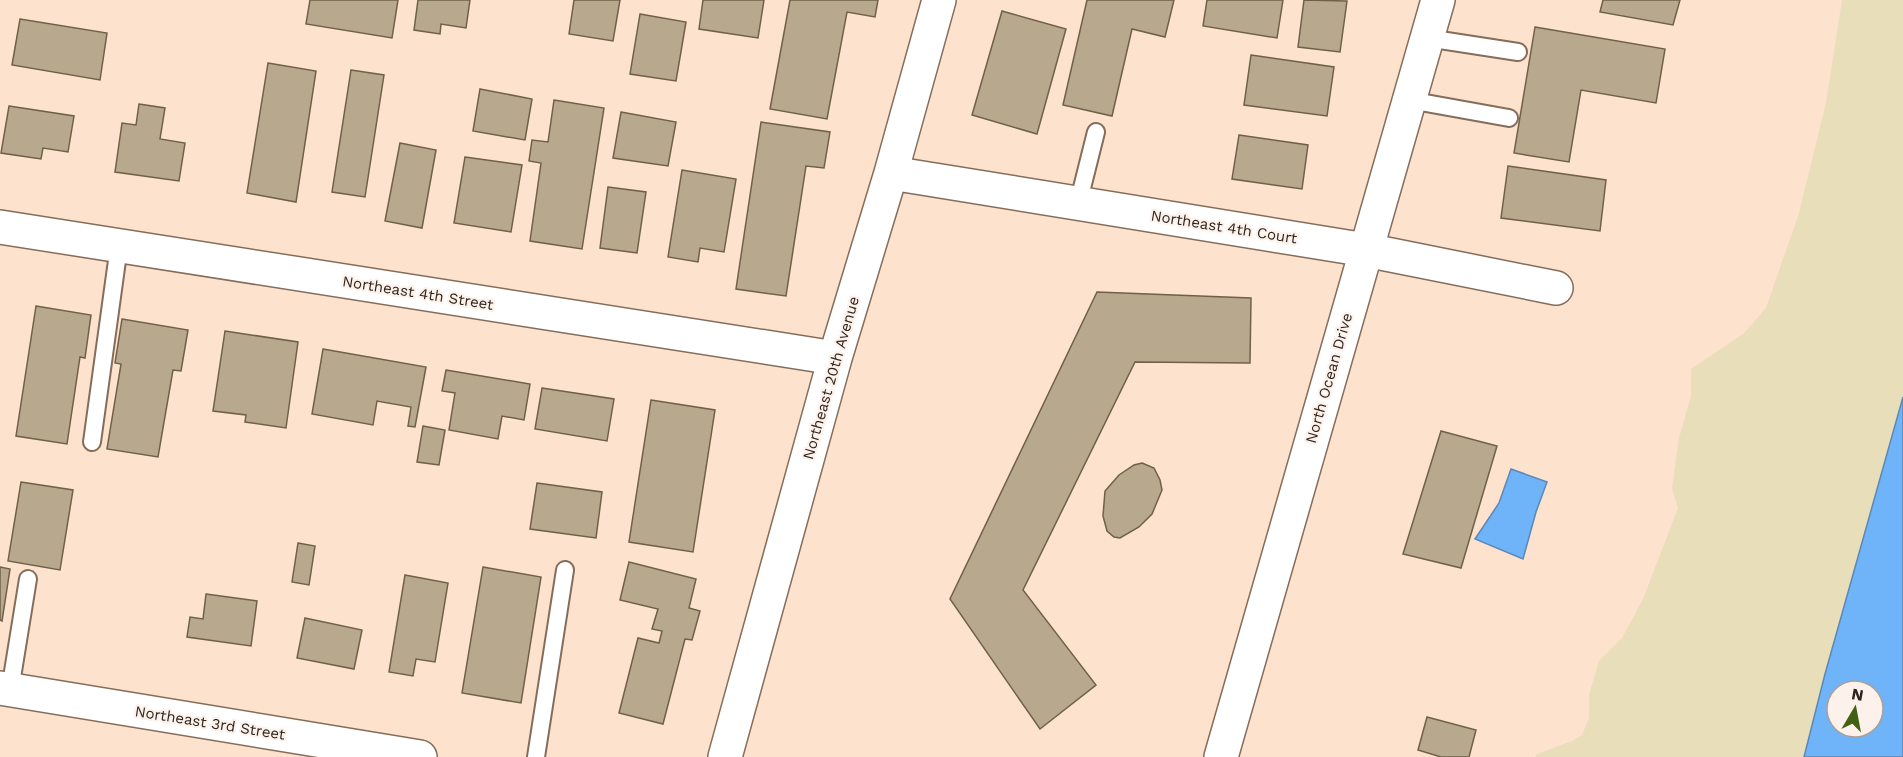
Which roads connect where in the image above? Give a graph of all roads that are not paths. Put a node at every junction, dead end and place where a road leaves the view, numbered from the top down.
1 (939, 0) edge
2 (1438, 0) edge
3 (1427, 38) junction
4 (1518, 52) dead end
5 (1409, 100) junction
6 (1509, 118) dead end
7 (1096, 132) dead end
8 (891, 173) junction
9 (1078, 204) junction
10 (0, 227) edge
11 (119, 246) junction
12 (1366, 250) junction
13 (1556, 288) dead end
14 (835, 358) junction
15 (92, 442) dead end
16 (565, 570) dead end
17 (28, 579) dead end
18 (5, 689) edge
19 (420, 757) edge
20 (536, 757) edge
21 (725, 757) edge
22 (1221, 757) edge

1 - 8 street, Northeast 20th Avenue
2 - 3 street, North Ocean Drive
3 - 4 lane
3 - 5 street, North Ocean Drive
5 - 6 lane
5 - 12 street, North Ocean Drive
7 - 9 lane
8 - 9 street, Northeast 4th Court
8 - 14 street, Northeast 20th Avenue
9 - 12 street, Northeast 4th Court
10 - 11 street, Northeast 4th Street
11 - 14 street, Northeast 4th Street
11 - 15 lane
12 - 13 street, Northeast 4th Court
12 - 22 street, North Ocean Drive
14 - 21 street, Northeast 20th Avenue
16 - 20 lane
17 - 18 lane
18 - 19 street, Northeast 3rd Street

